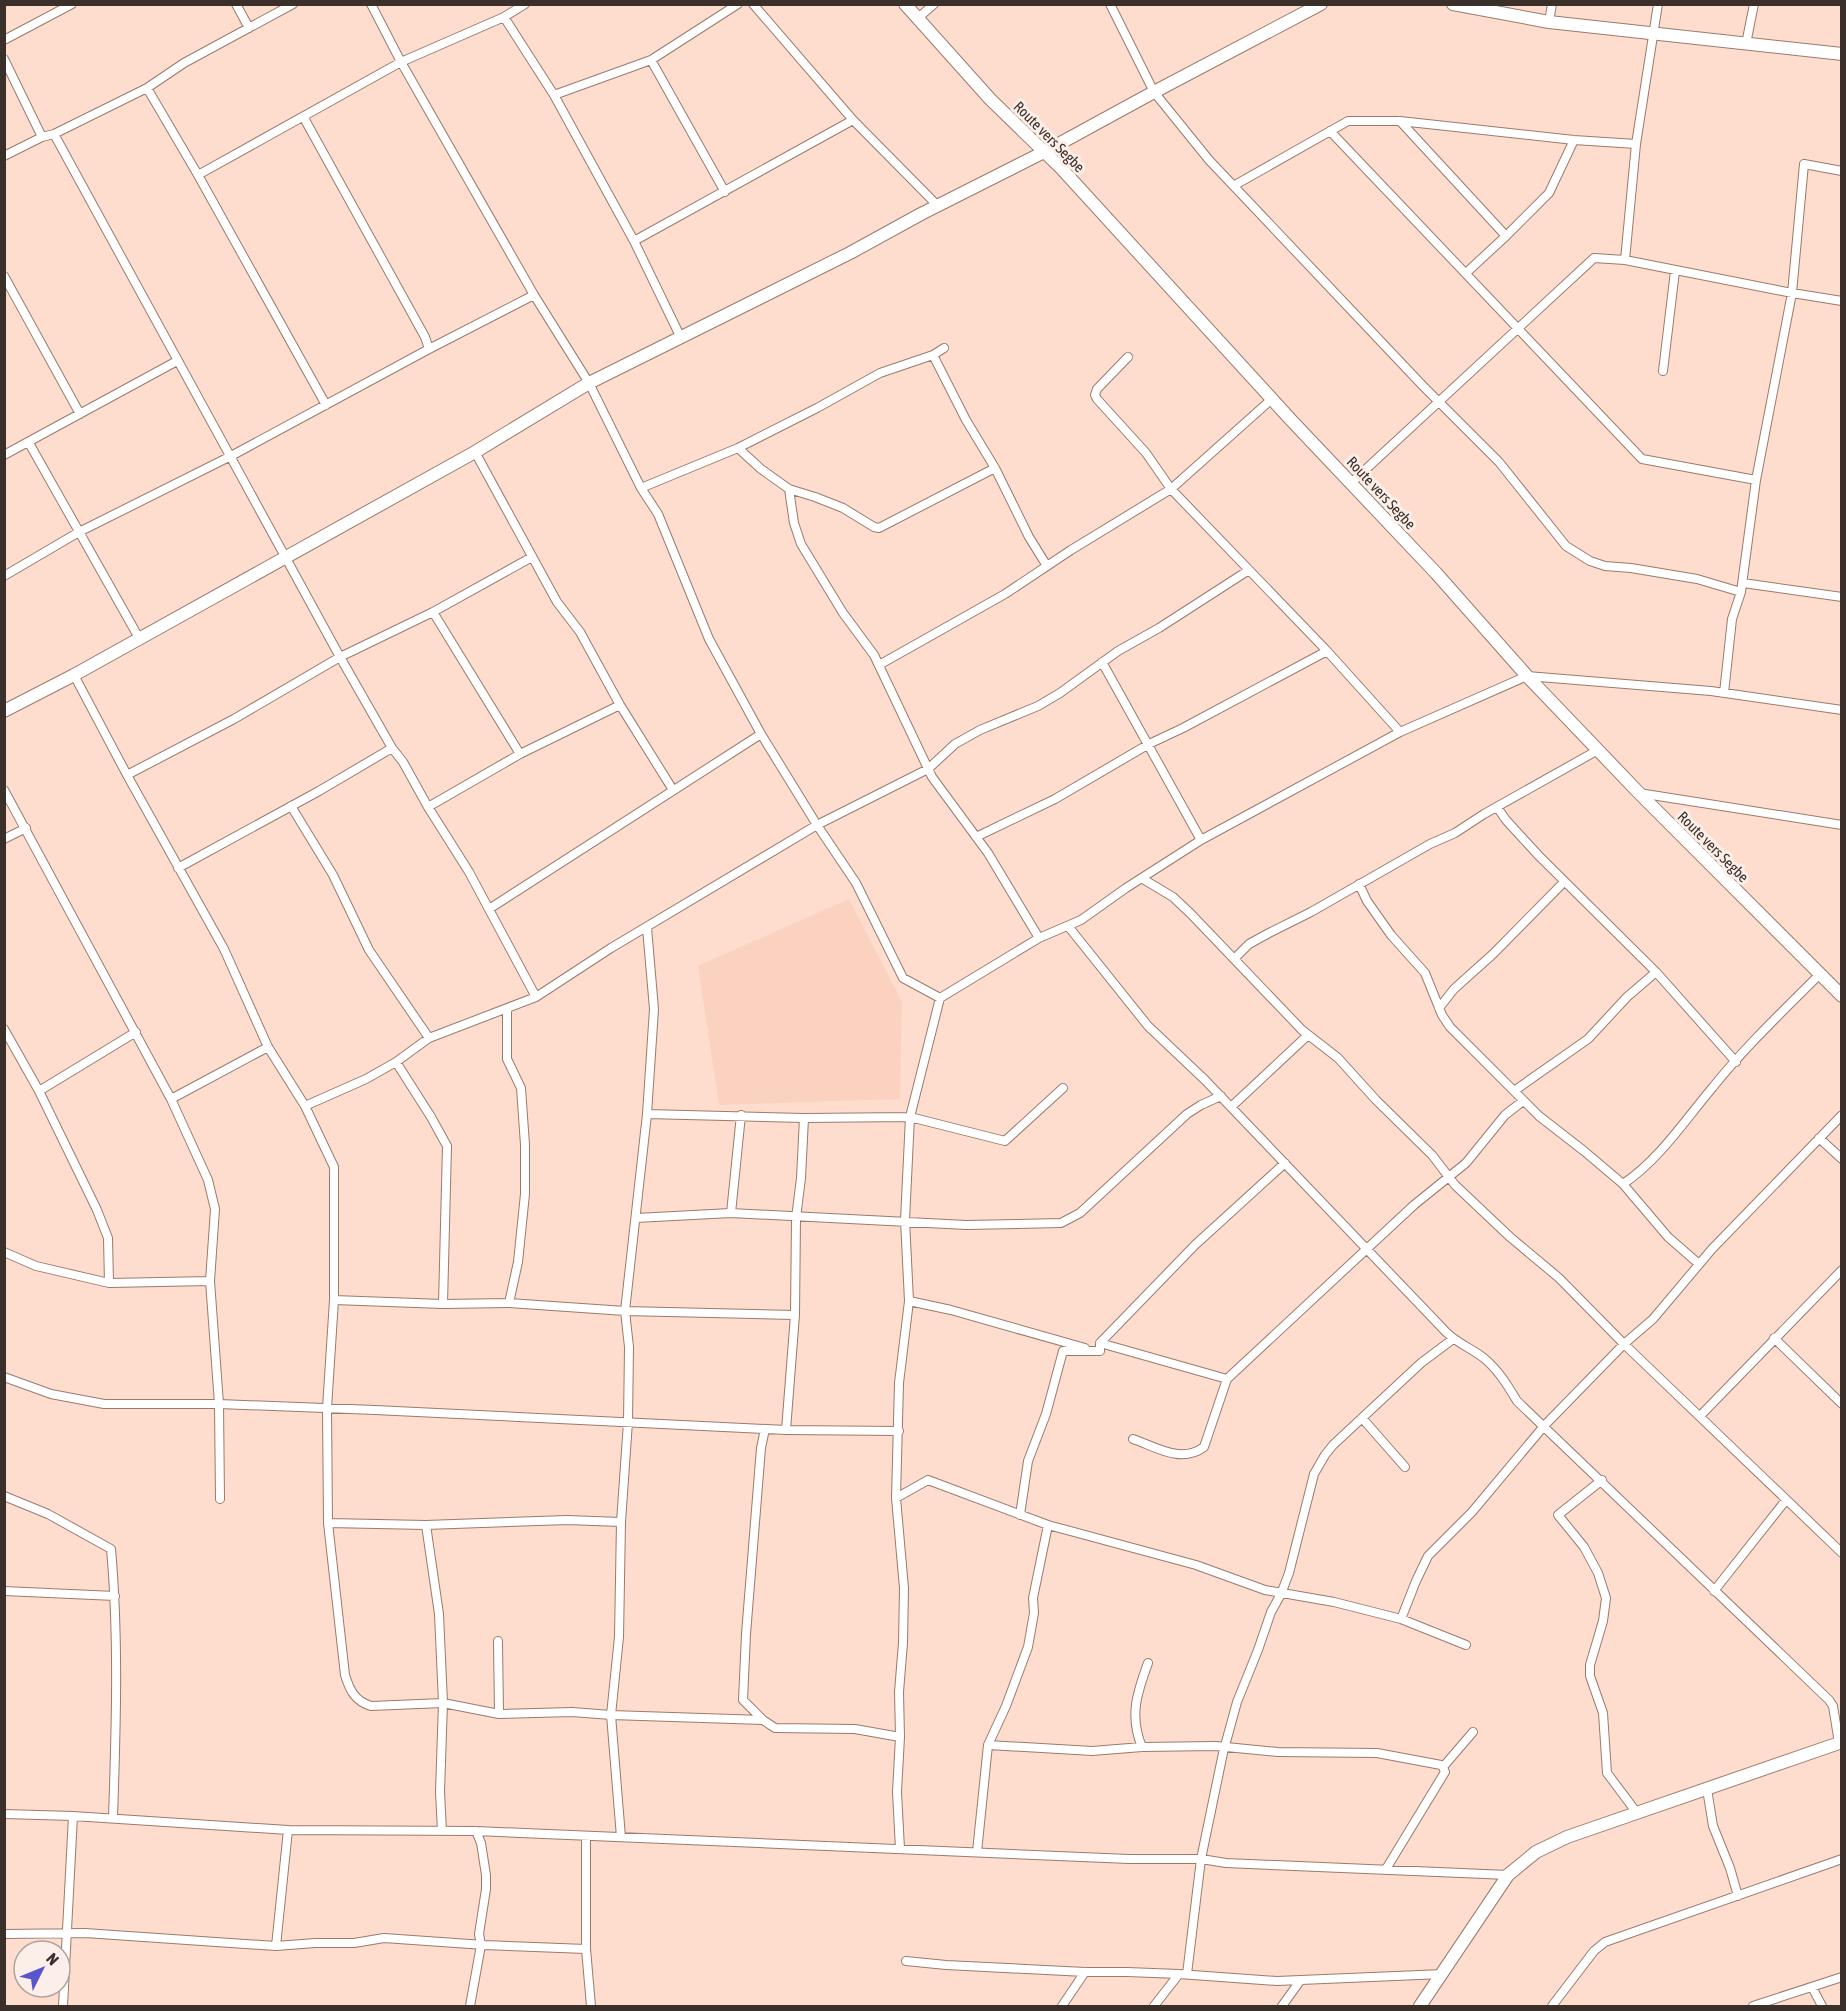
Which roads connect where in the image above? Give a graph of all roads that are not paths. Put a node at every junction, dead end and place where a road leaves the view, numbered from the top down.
1 (72, 4) edge
2 (236, 4) edge
3 (293, 4) edge
4 (371, 4) edge
5 (525, 4) edge
6 (738, 4) edge
7 (753, 4) edge
8 (904, 4) edge
9 (934, 4) edge
10 (1110, 4) edge
11 (1321, 4) edge
12 (1453, 4) edge
13 (1552, 4) edge
14 (1658, 4) edge
15 (1754, 4) edge
16 (504, 17) junction
17 (918, 18) junction
18 (1550, 22) junction
19 (249, 28) junction
20 (1654, 32) junction
21 (4, 40) edge
22 (1746, 44) junction
23 (1842, 54) edge
24 (4, 59) edge
25 (651, 60) junction
26 (402, 62) junction
27 (147, 88) junction
28 (1154, 92) junction
29 (554, 95) junction
30 (304, 118) junction
31 (854, 120) junction
32 (1400, 121) junction
33 (1330, 131) junction
34 (54, 134) junction
35 (42, 137) junction
36 (1574, 140) junction
37 (1636, 144) junction
38 (1044, 152) junction
39 (4, 156) edge
40 (1842, 171) edge
41 (198, 175) junction
42 (1235, 185) junction
43 (725, 192) junction
44 (938, 206) junction
45 (1506, 236) junction
46 (634, 241) junction
47 (1624, 260) junction
48 (1675, 271) junction
49 (1466, 273) junction
50 (4, 276) edge
51 (1791, 293) junction
52 (534, 295) junction
53 (1842, 300) edge
54 (1519, 328) junction
55 (681, 338) junction
56 (944, 348) dead end
57 (429, 349) junction
58 (933, 355) junction
59 (1128, 357) dead end
60 (177, 361) junction
61 (1663, 371) dead end
62 (589, 383) junction
63 (1273, 398) junction
64 (1439, 401) junction
65 (326, 405) junction
66 (80, 414) junction
67 (28, 443) junction
68 (738, 448) junction
69 (475, 452) junction
70 (4, 454) edge
71 (231, 456) junction
72 (995, 468) junction
73 (1756, 480) junction
74 (1352, 482) junction
75 (641, 488) junction
76 (789, 489) junction
77 (1171, 489) junction
78 (79, 532) junction
79 (285, 556) junction
80 (532, 557) junction
81 (1047, 566) junction
82 (1249, 570) junction
83 (4, 576) edge
84 (1742, 587) junction
85 (1842, 597) edge
86 (433, 612) junction
87 (140, 638) junction
88 (1327, 651) junction
89 (340, 657) junction
90 (1102, 662) junction
91 (879, 665) junction
92 (74, 675) junction
93 (1527, 675) junction
94 (1724, 693) junction
95 (620, 705) junction
96 (1842, 710) edge
97 (4, 711) edge
98 (1400, 732) junction
99 (761, 734) junction
100 (1149, 744) junction
101 (392, 748) junction
102 (1598, 750) junction
103 (520, 754) junction
104 (928, 769) junction
105 (127, 775) junction
106 (4, 790) edge
107 (673, 790) junction
108 (1639, 793) junction
109 (291, 806) junction
110 (428, 807) junction
111 (1497, 807) junction
112 (1831, 824) junction
113 (817, 825) junction
114 (1842, 825) edge
115 (26, 828) junction
116 (1842, 834) edge
117 (976, 837) junction
118 (4, 839) edge
119 (1201, 840) junction
120 (178, 868) junction
121 (1143, 879) junction
122 (1564, 882) junction
123 (1359, 884) junction
124 (489, 909) junction
125 (1068, 926) junction
126 (647, 928) junction
127 (1039, 938) junction
128 (1234, 959) junction
129 (1656, 972) junction
130 (1820, 974) junction
131 (1842, 996) edge
132 (536, 997) junction
133 (940, 998) junction
134 (1439, 1008) junction
135 (507, 1010) junction
136 (4, 1029) edge
137 (136, 1032) junction
138 (1308, 1035) junction
139 (429, 1038) junction
140 (268, 1047) junction
141 (396, 1062) junction
142 (1736, 1062) junction
143 (1063, 1088) dead end
144 (39, 1091) junction
145 (1514, 1091) junction
146 (1221, 1096) junction
147 (171, 1099) junction
148 (1523, 1101) junction
149 (305, 1106) junction
150 (1231, 1107) junction
151 (647, 1113) junction
152 (741, 1115) junction
153 (1842, 1115) edge
154 (910, 1117) junction
155 (804, 1118) junction
156 (1819, 1138) junction
157 (1842, 1159) edge
158 (1285, 1163) junction
159 (1448, 1177) junction
160 (1623, 1184) junction
161 (731, 1213) junction
162 (636, 1218) junction
163 (796, 1218) junction
164 (905, 1220) junction
165 (1366, 1249) junction
166 (4, 1252) edge
167 (1699, 1264) junction
168 (1842, 1270) edge
169 (210, 1281) junction
170 (109, 1283) junction
171 (334, 1300) junction
172 (909, 1301) junction
173 (509, 1303) junction
174 (443, 1304) junction
175 (625, 1311) junction
176 (795, 1315) junction
177 (1774, 1338) junction
178 (1453, 1339) junction
179 (1624, 1344) junction
180 (1100, 1347) junction
181 (4, 1377) edge
182 (1227, 1379) junction
183 (219, 1404) junction
184 (1842, 1404) edge
185 (327, 1408) junction
186 (1700, 1416) junction
187 (1362, 1418) junction
188 (628, 1422) junction
189 (1544, 1426) junction
190 (765, 1429) junction
191 (786, 1430) junction
192 (899, 1431) junction
193 (1133, 1439) dead end
194 (1405, 1467) dead end
195 (1602, 1480) junction
196 (4, 1496) edge
197 (896, 1498) junction
198 (220, 1499) dead end
199 (1786, 1500) junction
200 (1020, 1515) junction
201 (621, 1522) junction
202 (328, 1523) junction
203 (426, 1524) junction
204 (1048, 1525) junction
205 (1842, 1553) edge
206 (4, 1591) edge
207 (1714, 1591) junction
208 (1281, 1593) junction
209 (116, 1596) junction
210 (1401, 1619) junction
211 (498, 1641) dead end
212 (1466, 1646) dead end
213 (1148, 1663) dead end
214 (443, 1703) junction
215 (499, 1714) junction
216 (611, 1715) junction
217 (763, 1720) junction
218 (1473, 1732) dead end
219 (900, 1737) junction
220 (1840, 1743) edge
221 (988, 1745) junction
222 (1225, 1746) junction
223 (1142, 1747) junction
224 (1443, 1767) junction
225 (1707, 1789) junction
226 (1637, 1813) junction
227 (4, 1814) edge
228 (74, 1816) junction
229 (113, 1818) junction
230 (288, 1830) junction
231 (442, 1831) junction
232 (476, 1831) junction
233 (586, 1836) junction
234 (621, 1837) junction
235 (900, 1849) junction
236 (977, 1852) junction
237 (1201, 1859) junction
238 (1842, 1859) edge
239 (1386, 1869) junction
240 (1508, 1875) junction
241 (1738, 1896) junction
242 (68, 1933) junction
243 (4, 1934) edge
244 (481, 1945) junction
245 (276, 1947) junction
246 (586, 1948) junction
247 (906, 1961) dead end
248 (1085, 1972) junction
249 (1183, 1974) junction
250 (1443, 1974) junction
251 (1842, 1977) edge
252 (1300, 1981) junction
253 (1812, 1987) junction
254 (63, 2007) edge
255 (470, 2007) edge
256 (591, 2007) edge
257 (1062, 2007) edge
258 (1154, 2007) edge
259 (1282, 2007) edge
260 (1420, 2007) edge
261 (1552, 2007) edge
262 (1753, 2007) edge
263 (1822, 2007) edge

1 - 21 street
2 - 19 street
3 - 19 street
4 - 26 street
5 - 16 street
6 - 25 street
7 - 31 street
8 - 17 street, Route vers Segbe
9 - 17 street
10 - 28 street
11 - 28 street
12 - 18 street
13 - 18 street
14 - 20 street
15 - 22 street
16 - 26 street
16 - 29 street
17 - 38 street, Route vers Segbe
18 - 20 street
19 - 27 street
20 - 22 street
20 - 37 street
22 - 23 street
24 - 35 street
25 - 29 street
25 - 43 street
26 - 30 street
26 - 52 street
27 - 34 street
27 - 41 street
28 - 38 street
28 - 42 street
29 - 46 street
30 - 41 street
30 - 57 street
31 - 43 street
31 - 44 street
32 - 33 street
32 - 36 street
32 - 45 street
33 - 42 street
33 - 49 street
34 - 35 street
34 - 60 street
35 - 39 street
36 - 37 street
36 - 45 street
37 - 47 street
38 - 44 street
38 - 63 street, Route vers Segbe
40 - 51 street
41 - 65 street
42 - 64 street
43 - 46 street
44 - 55 street
45 - 49 street
46 - 55 street
47 - 48 street
47 - 54 street
48 - 51 street
48 - 61 street
49 - 54 street
50 - 66 street
51 - 53 street
51 - 73 street
52 - 57 street
52 - 62 street
54 - 64 street
54 - 73 street
55 - 62 street
56 - 58 street
57 - 65 street
58 - 68 street
58 - 72 street
59 - 77 street
60 - 66 street
60 - 71 street
62 - 69 street
62 - 75 street
63 - 74 street, Route vers Segbe
63 - 77 street
64 - 74 street
64 - 84 street
65 - 71 street
66 - 67 street
67 - 70 street
67 - 78 street
68 - 75 street
68 - 76 street
69 - 79 street
69 - 80 street
71 - 78 street
71 - 79 street
72 - 76 street
72 - 81 street
73 - 84 street
74 - 93 street, Route vers Segbe
75 - 99 street
76 - 91 street
77 - 81 street
77 - 82 street
78 - 83 street
78 - 87 street
79 - 87 street
79 - 89 street
80 - 86 street
80 - 95 street
81 - 91 street
82 - 88 street
82 - 90 street
84 - 85 street
84 - 94 street
86 - 89 street
86 - 103 street
87 - 92 street
88 - 98 street
88 - 100 street
89 - 101 street
89 - 105 street
90 - 100 street
90 - 104 street
91 - 104 street
92 - 97 street
92 - 105 street
93 - 94 street
93 - 98 street
93 - 102 street, Route vers Segbe
94 - 96 street
95 - 103 street
95 - 107 street
98 - 119 street
99 - 107 street
99 - 113 street
100 - 117 street
100 - 119 street
101 - 109 street
101 - 110 street
102 - 108 street, Route vers Segbe
102 - 111 street
103 - 110 street
104 - 113 street
104 - 117 street
105 - 120 street
106 - 115 street
107 - 124 street
108 - 112 street
108 - 130 street, Route vers Segbe
109 - 120 street
109 - 139 street
110 - 124 street
111 - 122 street
111 - 123 street
112 - 114 street
112 - 116 street
113 - 126 street
113 - 133 street
115 - 118 street
115 - 137 street
117 - 127 street
119 - 121 street
120 - 140 street
121 - 125 street
121 - 128 street
122 - 129 street
122 - 134 street
123 - 128 street
123 - 134 street
124 - 132 street
125 - 127 street
125 - 146 street
126 - 132 street
126 - 151 street
127 - 133 street
128 - 138 street
129 - 142 street
129 - 145 street
130 - 131 street, Route vers Segbe
130 - 142 street
132 - 135 street
133 - 154 street
134 - 145 street
135 - 139 street
135 - 173 street
136 - 144 street
137 - 144 street
137 - 147 street
138 - 150 street
138 - 159 street
139 - 141 street
140 - 147 street
140 - 149 street
141 - 149 street
141 - 174 street
142 - 160 street
143 - 154 street
144 - 170 street
145 - 148 street
146 - 150 street
146 - 164 street
147 - 169 street
148 - 159 street
148 - 160 street
149 - 171 street
150 - 158 street
151 - 152 street
151 - 162 street
152 - 155 street
152 - 161 street
153 - 156 street
154 - 155 street
154 - 164 street
155 - 163 street
156 - 157 street
156 - 167 street
158 - 165 street
158 - 180 street
159 - 165 street
159 - 179 street
160 - 167 street
161 - 162 street
161 - 163 street
162 - 175 street
163 - 164 street
163 - 176 street
164 - 172 street
165 - 178 street
165 - 182 street
166 - 170 street
167 - 179 street
168 - 177 street
169 - 170 street
169 - 183 street
171 - 174 street
171 - 185 street
172 - 180 street
172 - 192 street
173 - 174 street
173 - 175 street
175 - 176 street
175 - 188 street
176 - 191 street
177 - 184 street
177 - 186 street
178 - 187 street
178 - 189 street
179 - 186 street
179 - 189 street
180 - 182 street
180 - 200 street
181 - 183 street
182 - 193 street
183 - 185 street
183 - 198 street
185 - 188 street
185 - 202 street
186 - 199 street
187 - 194 street
187 - 208 street
188 - 190 street
188 - 201 street
189 - 195 street
189 - 210 street
190 - 191 street
190 - 217 street
191 - 192 street
192 - 197 street
195 - 207 street
195 - 226 street
196 - 209 street
197 - 200 street
197 - 219 street
199 - 205 street
199 - 207 street
200 - 204 street
201 - 203 street
201 - 216 street
202 - 203 street
202 - 214 street
203 - 214 street
204 - 208 street
204 - 221 street
206 - 209 street
207 - 220 street
208 - 210 street
208 - 222 street
209 - 229 street
210 - 212 street
211 - 215 street
213 - 223 street
214 - 215 street
214 - 231 street
215 - 216 street
216 - 217 street
216 - 234 street
217 - 219 street
218 - 224 street
219 - 235 street
220 - 225 street
221 - 223 street
221 - 236 street
222 - 223 street
222 - 224 street
222 - 237 street
224 - 239 street
225 - 226 street
225 - 241 street
226 - 240 street
227 - 228 street
228 - 229 street
228 - 242 street
229 - 230 street
230 - 231 street
230 - 245 street
231 - 232 street
232 - 233 street
232 - 244 street
233 - 234 street
233 - 246 street
234 - 235 street
235 - 236 street
236 - 237 street
237 - 239 street
237 - 249 street
238 - 241 street
239 - 240 street
240 - 250 street
241 - 261 street
242 - 243 street
242 - 245 street
242 - 254 street
244 - 245 street
244 - 246 street
244 - 255 street
246 - 256 street
247 - 248 street
248 - 249 street
248 - 257 street
249 - 252 street
249 - 258 street
250 - 252 street
250 - 260 street
251 - 253 street
252 - 259 street
253 - 262 street
253 - 263 street

